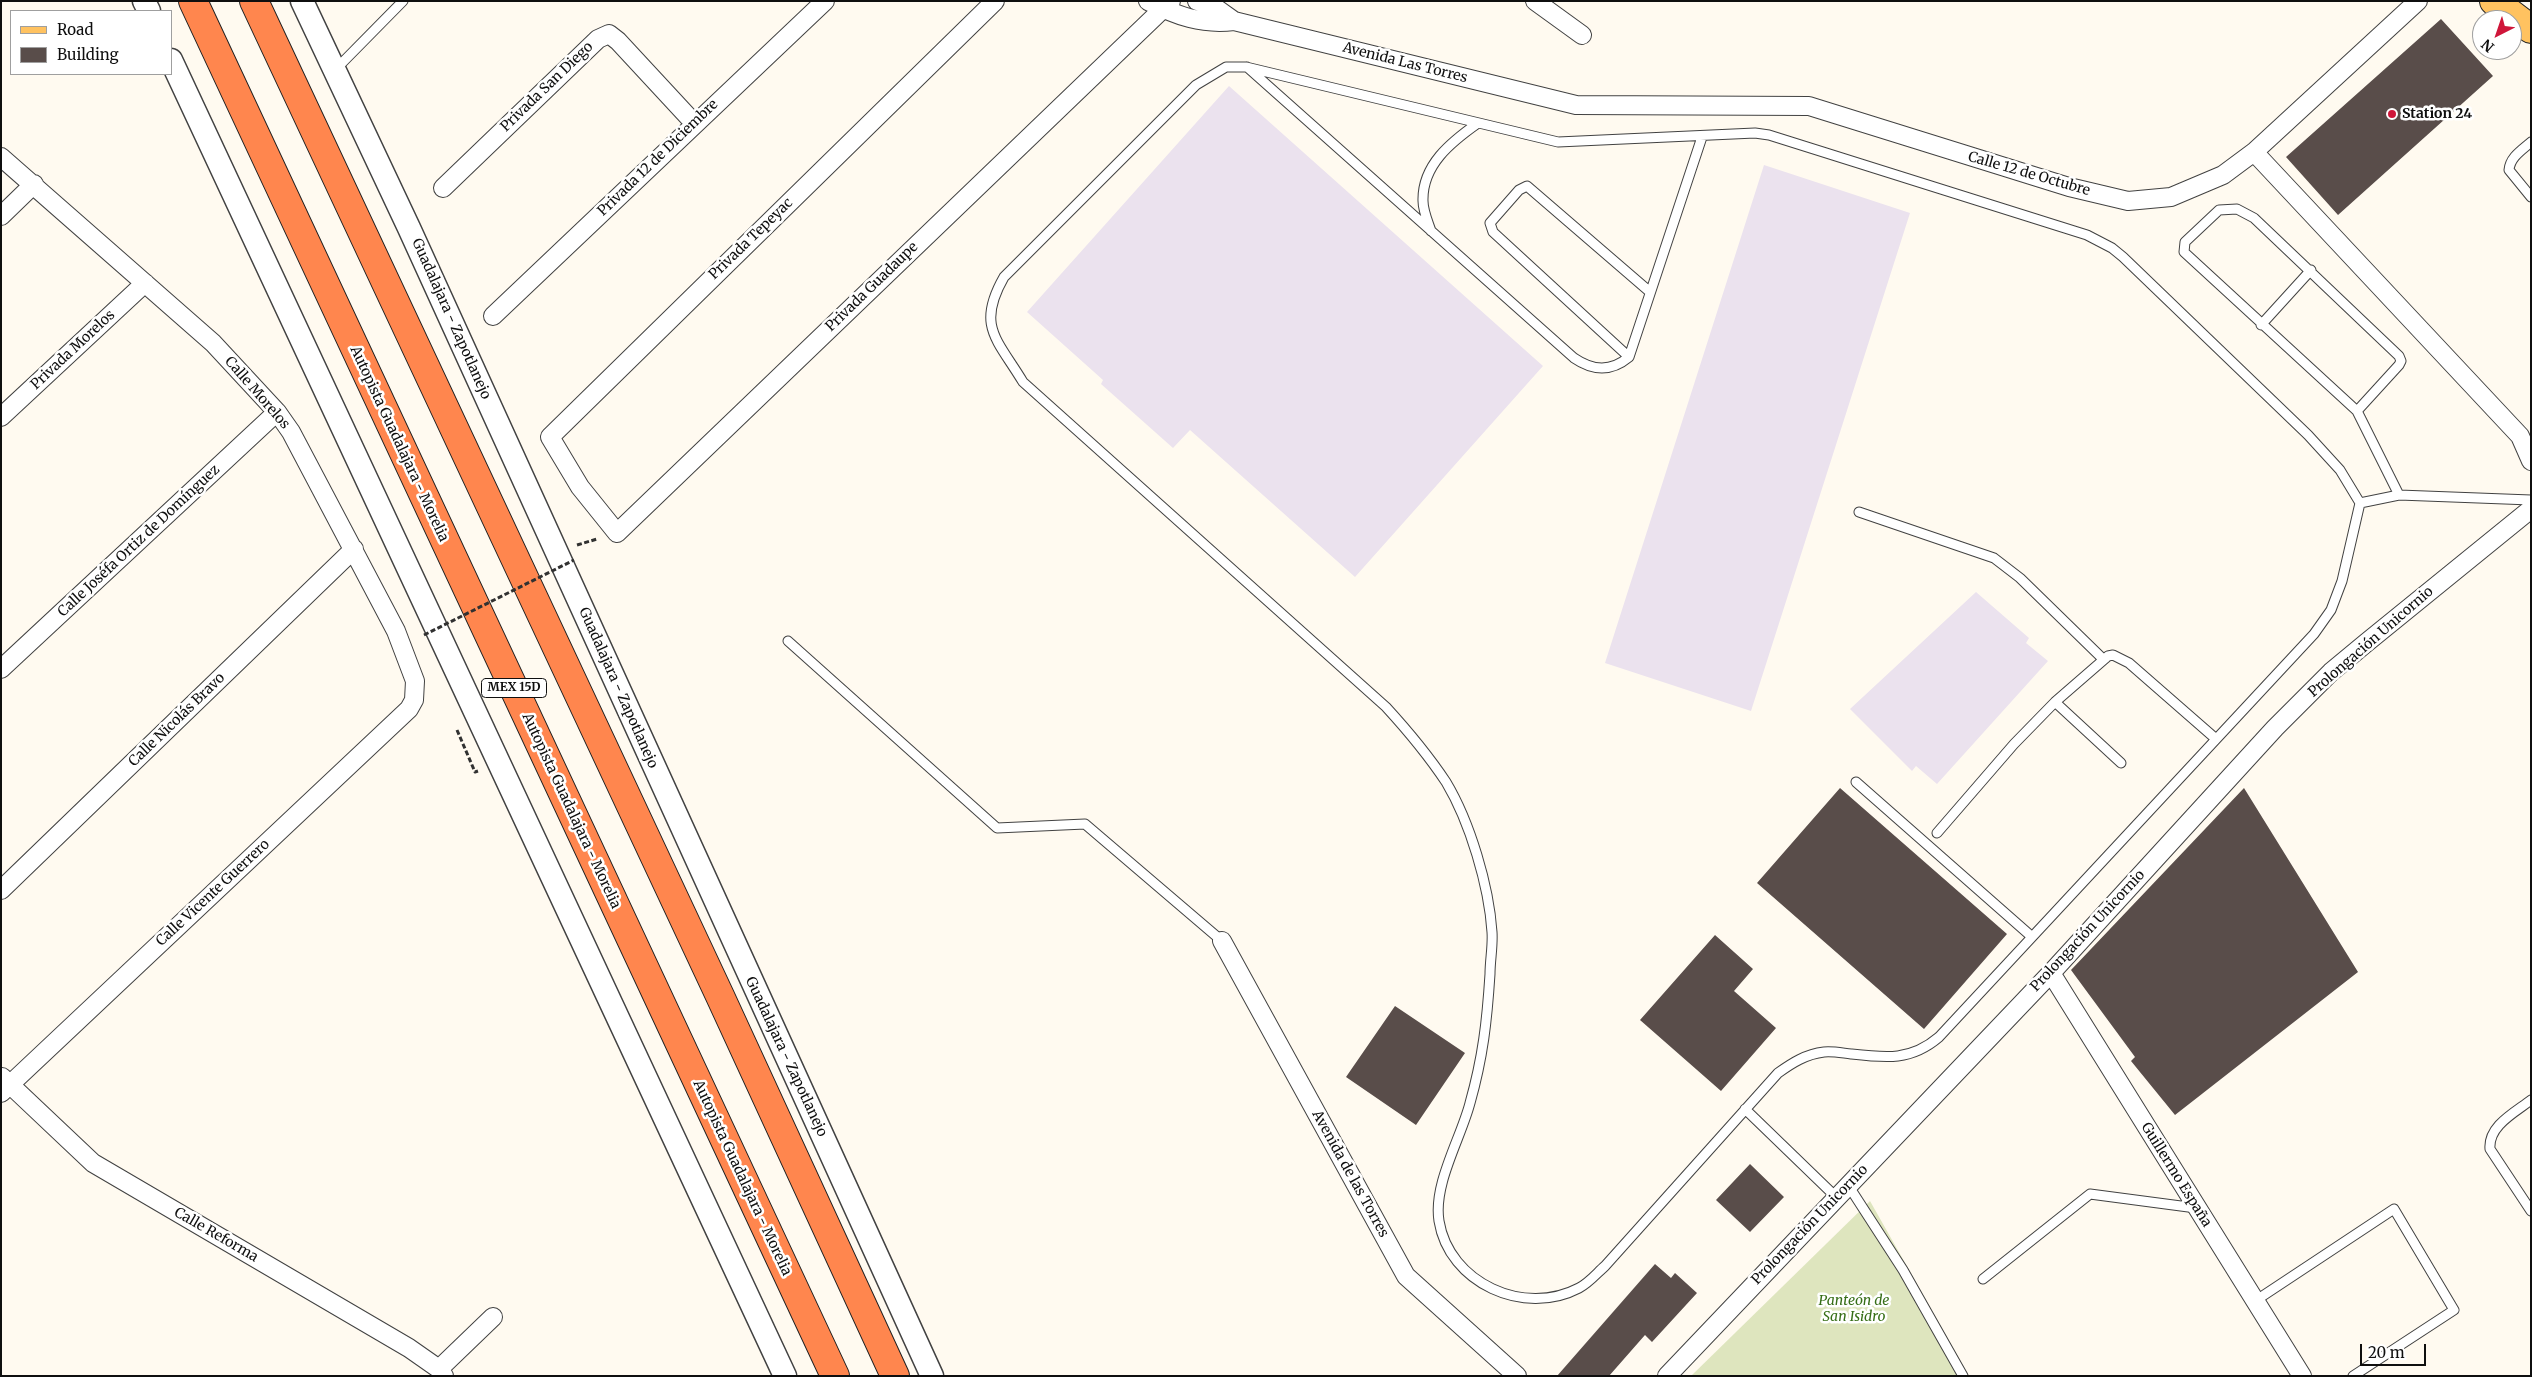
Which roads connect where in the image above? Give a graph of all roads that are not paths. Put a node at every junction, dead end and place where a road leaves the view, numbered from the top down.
1 (193, 1) edge
2 (254, 1) edge
3 (302, 1) edge
4 (403, 1) edge
5 (824, 1) edge
6 (995, 1) edge
7 (1197, 1) edge
8 (1535, 1) edge
9 (2418, 1) edge
10 (2494, 1) edge
11 (1161, 4) edge
12 (1234, 21) junction
13 (2531, 29) edge
14 (1582, 35) dead end
15 (172, 62) edge
16 (1246, 67) junction
17 (335, 70) junction
18 (1576, 105) joint
19 (1478, 122) junction
20 (694, 123) junction
21 (1702, 137) junction
22 (2531, 142) edge
23 (2254, 152) junction
24 (1, 156) edge
25 (34, 184) junction
26 (442, 188) dead end
27 (2531, 197) edge
28 (1, 216) edge
29 (1431, 232) junction
30 (2311, 270) junction
31 (145, 283) junction
32 (1650, 292) junction
33 (493, 316) dead end
34 (2261, 325) junction
35 (1628, 357) junction
36 (2357, 411) junction
37 (277, 412) junction
38 (1, 417) edge
39 (2531, 461) edge
40 (580, 487) joint
41 (2399, 495) junction
42 (2531, 500) edge
43 (2360, 503) junction
44 (2531, 509) edge
45 (1859, 512) dead end
46 (354, 549) junction
47 (788, 642) dead end
48 (2103, 658) junction
49 (1, 669) edge
50 (414, 700) joint
51 (2055, 702) junction
52 (2216, 740) junction
53 (2121, 763) dead end
54 (1856, 782) dead end
55 (1937, 832) dead end
56 (1, 890) edge
57 (2031, 936) junction
58 (1222, 941) joint
59 (2051, 973) junction
60 (4, 1085) edge
61 (2531, 1100) edge
62 (1745, 1110) junction
63 (1842, 1192) junction
64 (2197, 1208) junction
65 (2531, 1211) edge
66 (1983, 1279) dead end
67 (2255, 1301) junction
68 (493, 1317) dead end
69 (442, 1372) edge
70 (784, 1376) edge
71 (835, 1376) edge
72 (895, 1376) edge
73 (932, 1376) edge
74 (1517, 1376) edge
75 (1667, 1376) edge
76 (1963, 1376) edge
77 (2302, 1376) edge
78 (2353, 1376) edge

1 - 71 highway, Autopista Guadalajara - Morelia / MEX 15D
2 - 72 highway
3 - 17 street, Guadalajara - Zapotlanejo
4 - 17 lane
5 - 20 street, Privada 12 de Diciembre
6 - 40 street, Privada Tepeyac
7 - 12 street, Avenida Las Torres
8 - 14 street
9 - 23 street, Calle 12 de Octubre
10 - 13 main road
11 - 12 street, Avenida Las Torres
11 - 40 street, Privada Guadaupe
12 - 18 street, Avenida Las Torres
15 - 70 street
16 - 19 lane
16 - 29 lane
16 - 62 lane
17 - 73 street, Guadalajara - Zapotlanejo
18 - 23 street, Calle 12 de Octubre
19 - 21 lane
19 - 29 lane
20 - 26 street, Privada San Diego
20 - 33 street, Privada 12 de Diciembre
21 - 32 lane
21 - 43 lane
22 - 27 lane
23 - 39 street
24 - 25 street, Calle Morelos
25 - 28 street
25 - 31 street, Calle Morelos
29 - 35 lane
30 - 34 lane
30 - 34 lane
30 - 36 lane
31 - 37 street, Calle Morelos
31 - 38 street, Privada Morelos
32 - 35 lane
32 - 35 lane
34 - 36 lane
36 - 41 lane
37 - 46 street, Calle Morelos
37 - 49 street, Calle Joséfa Ortiz de Domínguez
41 - 42 lane
41 - 43 lane
43 - 52 lane
44 - 59 street, Prolongación Unicornio
45 - 48 lane
46 - 50 street, Calle Morelos
46 - 56 street, Calle Nicolás Bravo
47 - 58 lane
48 - 51 lane
48 - 52 lane
50 - 60 street, Calle Vicente Guerrero
51 - 53 lane
51 - 55 lane
52 - 57 lane
54 - 57 lane
57 - 62 lane
58 - 74 street, Avenida de las Torres
59 - 63 street, Prolongación Unicornio
59 - 64 street, Guillermo España
60 - 69 street, Calle Reforma
61 - 65 lane
62 - 63 lane
63 - 75 street, Prolongación Unicornio
63 - 76 lane
64 - 66 lane
64 - 67 street, Guillermo España
67 - 77 street, Guillermo España
67 - 78 lane
68 - 69 street

